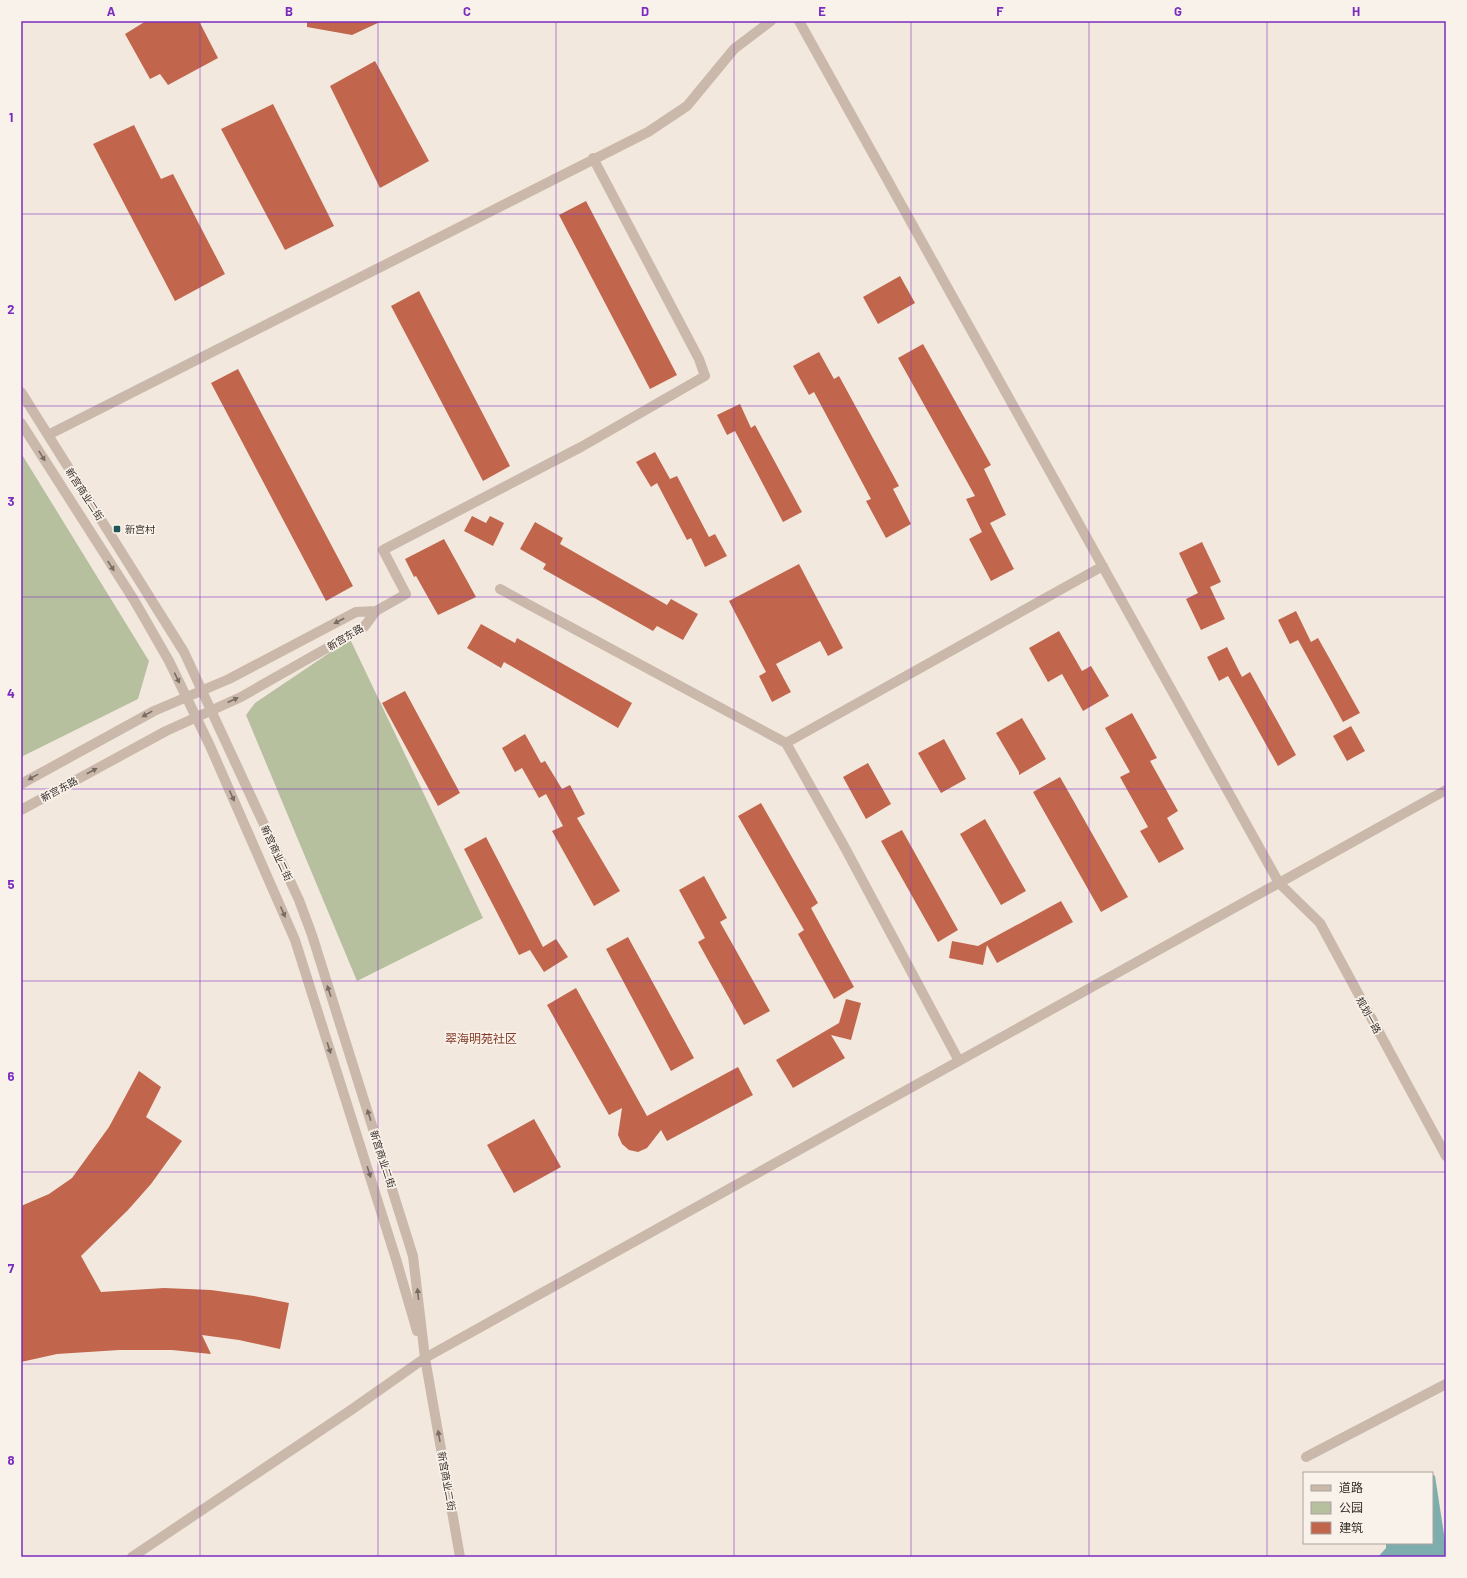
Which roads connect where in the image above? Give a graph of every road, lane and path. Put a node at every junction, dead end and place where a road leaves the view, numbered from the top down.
1 (771, 21) edge
2 (799, 21) edge
3 (593, 158) junction
4 (21, 392) edge
5 (21, 423) edge
6 (48, 435) junction
7 (1103, 566) junction
8 (500, 589) dead end
9 (376, 611) junction
10 (201, 691) junction
11 (186, 697) junction
12 (211, 711) junction
13 (196, 718) junction
14 (786, 743) junction
15 (21, 784) edge
16 (1446, 790) edge
17 (21, 810) edge
18 (1279, 883) junction
19 (958, 1061) junction
20 (1446, 1156) edge
21 (425, 1358) junction
22 (1446, 1384) edge
23 (1306, 1457) dead end
24 (132, 1557) edge
25 (460, 1557) edge

1 - 3 street
2 - 7 street, 规划一路
3 - 6 street
3 - 9 street
4 - 6 street, 新宫商业二街
5 -> 11 street, 新宫商业二街
6 - 10 street, 新宫商业二街
7 - 14 street
7 - 18 street, 规划一路
8 - 14 street
9 -> 10 street, 新宫东路
12 -> 9 street, 新宫东路
10 - 11 street, 新宫东路
10 - 12 street, 新宫商业二街
11 - 13 street, 新宫商业二街
11 -> 15 street, 新宫东路
12 - 13 street, 新宫东路
21 -> 12 street, 新宫商业二街
17 -> 13 street, 新宫东路
13 -> 21 street, 新宫商业二街
14 - 19 street
16 - 18 street
18 - 19 street
18 - 20 street, 规划一路
19 - 21 street
21 - 24 street
25 -> 21 street, 新宫商业二街
22 - 23 street

